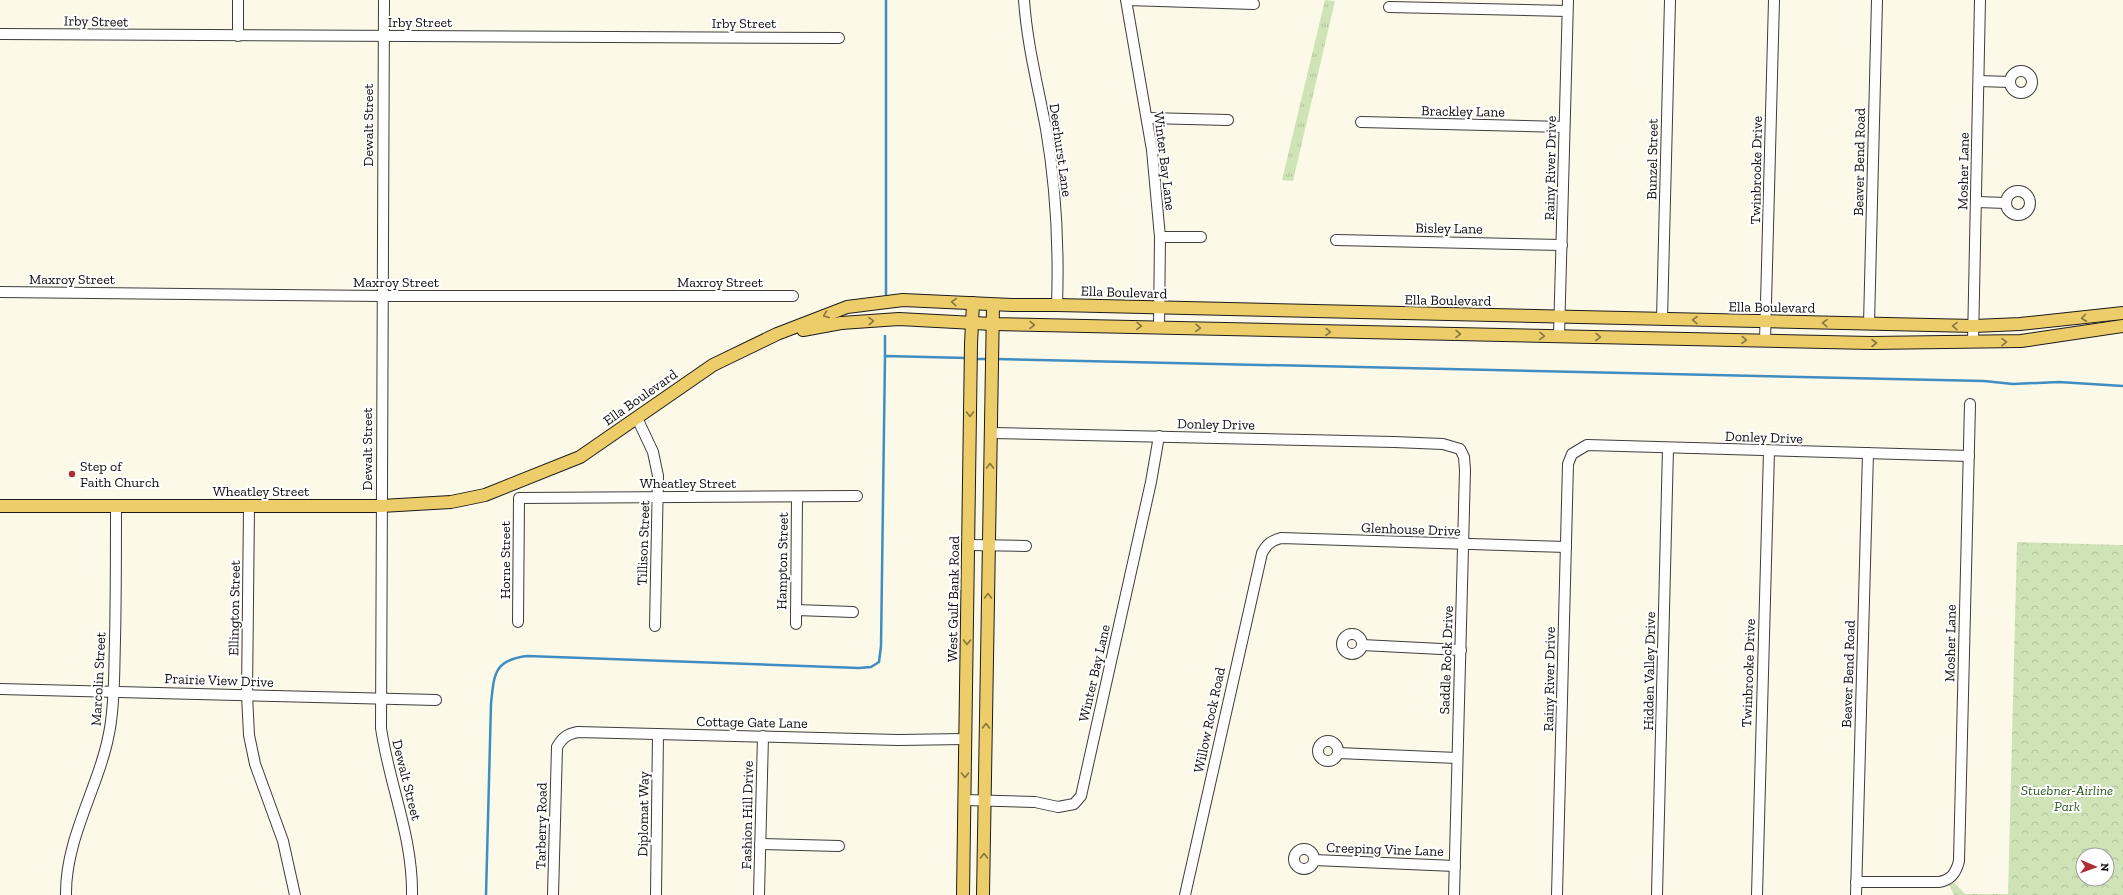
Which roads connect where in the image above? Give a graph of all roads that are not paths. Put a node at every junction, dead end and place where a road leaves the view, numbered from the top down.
1 (238, 0) edge
2 (384, 0) edge
3 (1024, 0) edge
4 (1126, 0) edge
5 (1568, 0) edge
6 (1670, 0) edge
7 (1774, 0) edge
8 (1877, 0) edge
9 (1980, 0) edge
10 (1254, 4) dead end
11 (1389, 7) dead end
12 (1568, 11) junction
13 (0, 34) edge
14 (238, 36) junction
15 (382, 36) junction
16 (840, 38) dead end
17 (1979, 81) junction
18 (2010, 82) dead end
19 (1147, 118) junction
20 (1228, 120) dead end
21 (1361, 122) dead end
22 (1564, 127) junction
23 (1976, 202) junction
24 (2006, 203) dead end
25 (1160, 237) junction
26 (1201, 237) dead end
27 (1336, 240) dead end
28 (1562, 245) junction
29 (0, 292) edge
30 (381, 296) junction
31 (793, 296) dead end
32 (973, 303) junction
33 (993, 305) junction
34 (1057, 305) junction
35 (1160, 308) junction
36 (2123, 313) edge
37 (1560, 318) junction
38 (1662, 319) junction
39 (1766, 322) junction
40 (972, 324) junction
41 (993, 324) junction
42 (1869, 324) junction
43 (1160, 326) junction
44 (1974, 326) junction
45 (2123, 326) edge
46 (777, 334) junction
47 (1559, 336) junction
48 (1765, 341) junction
49 (1973, 342) junction
50 (1970, 404) dead end
51 (637, 418) junction
52 (991, 433) junction
53 (1159, 436) junction
54 (1439, 444) joint
55 (1668, 448) junction
56 (1769, 451) junction
57 (1868, 453) junction
58 (1968, 456) junction
59 (1568, 464) joint
60 (519, 482) joint
61 (857, 496) dead end
62 (797, 497) junction
63 (519, 498) joint
64 (658, 498) junction
65 (0, 506) edge
66 (116, 506) junction
67 (249, 506) junction
68 (381, 506) junction
69 (1463, 544) junction
70 (969, 545) junction
71 (989, 545) junction
72 (1026, 546) dead end
73 (1566, 547) junction
74 (1262, 552) joint
75 (796, 610) junction
76 (853, 612) dead end
77 (518, 622) dead end
78 (796, 624) dead end
79 (655, 626) dead end
80 (1362, 645) dead end
81 (1461, 650) junction
82 (0, 689) edge
83 (114, 692) junction
84 (247, 695) junction
85 (380, 698) junction
86 (436, 700) dead end
87 (658, 734) junction
88 (763, 736) junction
89 (965, 738) junction
90 (1338, 753) dead end
91 (1457, 758) junction
92 (556, 759) joint
93 (985, 799) junction
94 (965, 800) junction
95 (760, 844) junction
96 (839, 846) dead end
97 (1314, 860) dead end
98 (1455, 866) junction
99 (1856, 882) junction
100 (66, 895) edge
101 (295, 895) edge
102 (412, 895) edge
103 (553, 895) edge
104 (656, 895) edge
105 (759, 895) edge
106 (963, 895) edge
107 (983, 895) edge
108 (1185, 895) edge
109 (1454, 895) edge
110 (1557, 895) edge
111 (1657, 895) edge
112 (1757, 895) edge
113 (1856, 895) edge

1 - 14 street
2 - 15 street, Dewalt Street
3 - 34 street, Deerhurst Lane
4 - 10 street
4 - 19 street, Winter Bay Lane
5 - 12 street, Rainy River Drive
6 - 38 street, Bunzel Street
7 - 39 street, Twinbrooke Drive
8 - 42 street, Beaver Bend Road
9 - 17 street, Mosher Lane
11 - 12 street
12 - 22 street, Rainy River Drive
13 - 14 street, Irby Street
14 - 15 street, Irby Street
15 - 16 street, Irby Street
15 - 30 street, Dewalt Street
17 - 18 street
17 - 23 street, Mosher Lane
19 - 20 street
19 - 25 street, Winter Bay Lane
21 - 22 street, Brackley Lane
22 - 28 street, Rainy River Drive
23 - 24 street
23 - 44 street, Mosher Lane
25 - 26 street
25 - 35 street, Winter Bay Lane
27 - 28 street, Bisley Lane
28 - 37 street, Rainy River Drive
29 - 30 street, Maxroy Street
30 - 31 street, Maxroy Street
30 - 68 street, Dewalt Street
32 - 33 main road, Ella Boulevard
32 - 40 main road, West Gulf Bank Road
32 -> 46 main road, Ella Boulevard
33 - 34 main road, Ella Boulevard
33 - 41 main road
34 - 35 main road, Ella Boulevard
35 - 37 main road, Ella Boulevard
35 - 43 street, Winter Bay Lane
36 -> 44 main road, Ella Boulevard
37 - 38 main road, Ella Boulevard
37 - 47 street, Rainy River Drive
39 -> 38 main road, Ella Boulevard
42 -> 39 main road, Ella Boulevard
39 - 48 street, Twinbrooke Drive
40 - 41 main road, Ella Boulevard
46 -> 40 main road, Ella Boulevard
40 -> 70 main road, West Gulf Bank Road
41 -> 43 main road, Ella Boulevard
41 - 52 main road
44 -> 42 main road, Ella Boulevard
43 -> 47 main road, Ella Boulevard
44 - 49 street, Mosher Lane
49 -> 45 main road, Ella Boulevard
46 - 51 main road, Ella Boulevard
47 -> 48 main road, Ella Boulevard
48 -> 49 main road, Ella Boulevard
50 - 58 street, Mosher Lane
51 - 60 main road, Ella Boulevard
51 - 64 street, Tillison Street
52 - 53 street, Donley Drive
71 -> 52 main road
53 - 54 street, Donley Drive
53 - 93 street, Winter Bay Lane
54 - 69 street, Saddle Rock Drive
55 - 56 street, Donley Drive
55 - 59 street, Donley Drive
55 - 111 street, Hidden Valley Drive
56 - 57 street, Donley Drive
56 - 112 street, Twinbrooke Drive
57 - 58 street, Donley Drive
57 - 99 street, Beaver Bend Road
58 - 99 street, Mosher Lane
59 - 73 street, Rainy River Drive
60 - 68 main road, Wheatley Street
61 - 62 street, Wheatley Street
62 - 64 street, Wheatley Street
62 - 75 street, Hampton Street
63 - 64 street, Wheatley Street
63 - 77 street, Horne Street
64 - 79 street, Tillison Street
65 - 66 main road, Wheatley Street
66 - 67 main road, Wheatley Street
66 - 83 street, Marcolin Street
67 - 68 main road, Wheatley Street
67 - 84 street, Ellington Street
68 - 85 street, Dewalt Street
69 - 73 street, Glenhouse Drive
69 - 74 street, Glenhouse Drive
69 - 81 street, Saddle Rock Drive
70 - 71 street
70 -> 89 main road, West Gulf Bank Road
71 - 72 street
93 -> 71 main road
73 - 110 street, Rainy River Drive
74 - 108 street, Willow Rock Road
75 - 76 street
75 - 78 street, Hampton Street
80 - 81 street
81 - 91 street, Saddle Rock Drive
82 - 83 street, Prairie View Drive
83 - 84 street, Prairie View Drive
83 - 100 street, Marcolin Street
84 - 85 street, Prairie View Drive
84 - 101 street, Ellington Street
85 - 86 street, Prairie View Drive
85 - 102 street, Dewalt Street
87 - 88 street, Cottage Gate Lane
87 - 92 street, Cottage Gate Lane
87 - 104 street, Diplomat Way
88 - 89 street, Cottage Gate Lane
88 - 95 street, Fashion Hill Drive
89 -> 94 main road, West Gulf Bank Road
90 - 91 street
91 - 98 street, Saddle Rock Drive
92 - 103 street, Tarberry Road
93 - 94 street, Winter Bay Lane
107 -> 93 main road
94 - 106 main road, West Gulf Bank Road
95 - 96 street
95 - 105 street, Fashion Hill Drive
97 - 98 street, Creeping Vine Lane
98 - 109 street, Saddle Rock Drive
99 - 113 street, Beaver Bend Road

